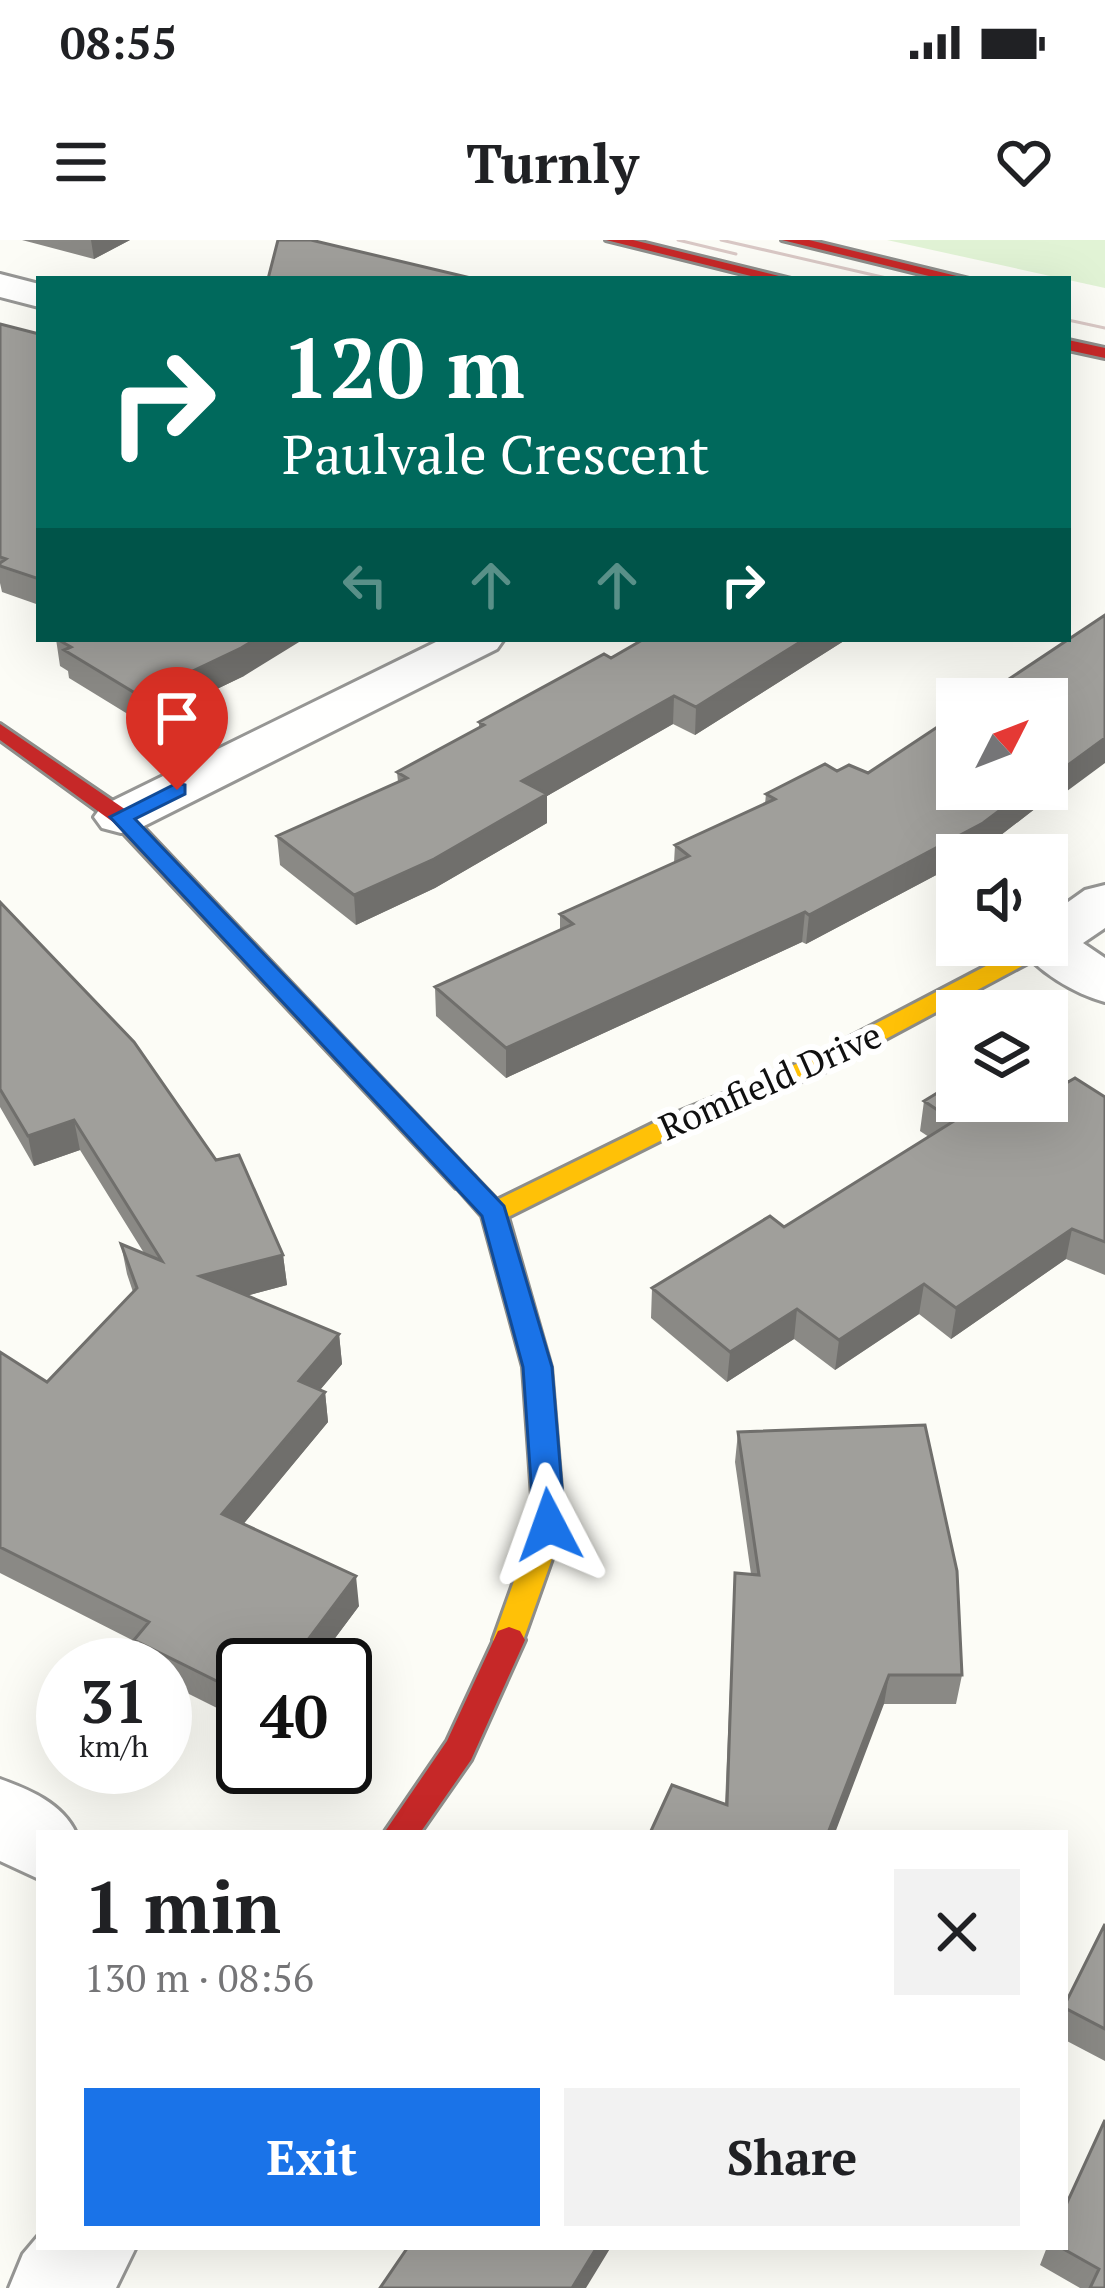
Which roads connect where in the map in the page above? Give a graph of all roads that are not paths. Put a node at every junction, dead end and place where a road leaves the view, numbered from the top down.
1 (614, 240) edge
2 (789, 240) edge
3 (770, 276) edge
4 (948, 276) edge
5 (0, 285) edge
6 (36, 295) edge
7 (1071, 346) edge
8 (1105, 353) edge
9 (474, 642) edge
10 (0, 730) edge
11 (121, 817) junction
12 (1105, 902) edge
13 (1068, 928) edge
14 (1068, 959) edge
15 (1004, 966) edge
16 (1105, 984) edge
17 (494, 1213) junction
18 (0, 1815) edge
19 (403, 1830) edge
20 (36, 1840) edge
21 (87, 2250) edge
22 (57, 2288) edge

1 - 3 street
2 - 4 street
5 - 6 street
7 - 8 street
9 - 11 street
10 - 11 street
11 - 17 street
12 - 13 street, Romfield Drive
14 - 16 street
15 - 17 street, Romfield Drive
17 - 19 street
18 - 20 street
21 - 22 street

